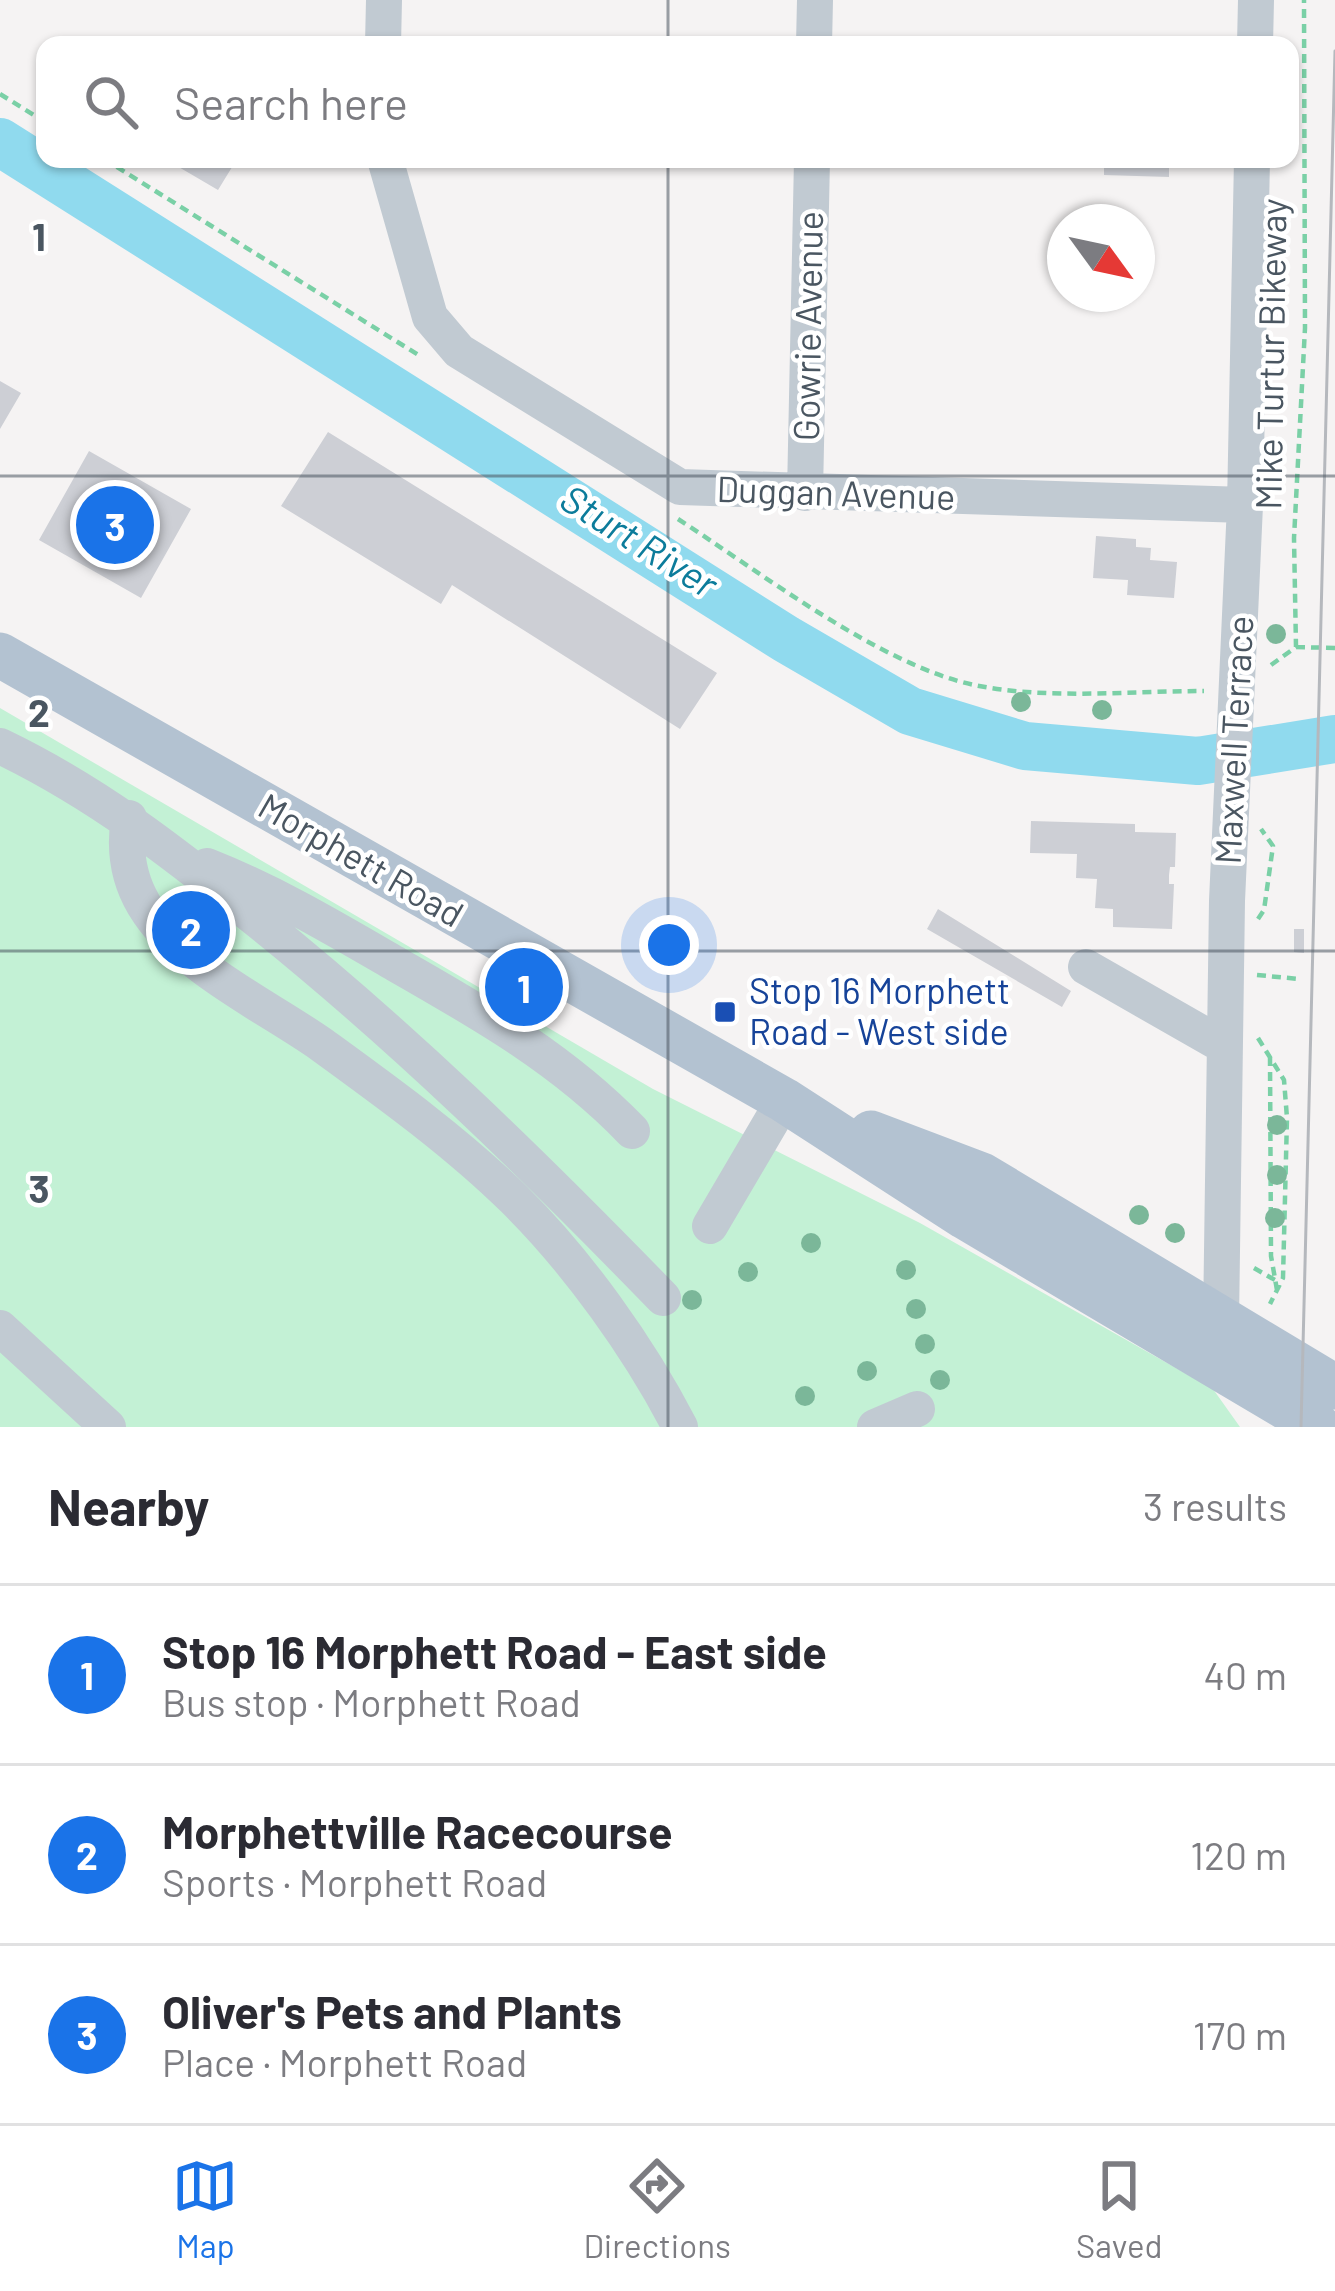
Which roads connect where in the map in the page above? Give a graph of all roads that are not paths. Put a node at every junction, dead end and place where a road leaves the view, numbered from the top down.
1 (384, 0) edge
2 (815, 0) edge
3 (1256, 0) edge
4 (383, 36) edge
5 (814, 36) edge
6 (1255, 36) edge
7 (388, 168) edge
8 (812, 168) edge
9 (1252, 168) edge
10 (805, 493) junction
11 (1245, 505) junction
12 (0, 655) edge
13 (0, 746) edge
14 (129, 818) junction
15 (176, 854) junction
16 (1086, 967) dead end
17 (1224, 1046) junction
18 (784, 1100) junction
19 (632, 1131) dead end
20 (710, 1226) dead end
21 (663, 1298) dead end
22 (1222, 1321) junction
23 (0, 1328) edge
24 (1335, 1387) edge
25 (916, 1409) dead end
26 (108, 1427) edge
27 (680, 1427) edge
28 (875, 1427) edge
29 (1319, 1427) edge

1 - 4 street
2 - 5 street
3 - 6 street
7 - 10 street, Duggan Avenue
8 - 10 street, Gowrie Avenue
9 - 11 street, Maxwell Terrace
10 - 11 street, Duggan Avenue
11 - 17 street, Maxwell Terrace
12 - 18 main road, Morphett Road
13 - 14 street
14 - 15 street
14 - 27 street
15 - 19 street
15 - 21 street
16 - 17 street
17 - 22 street, Maxwell Terrace
18 - 20 street
18 - 22 main road, Morphett Road
18 - 29 main road, Morphett Road
22 - 24 main road, Morphett Road
23 - 26 street
25 - 28 street

